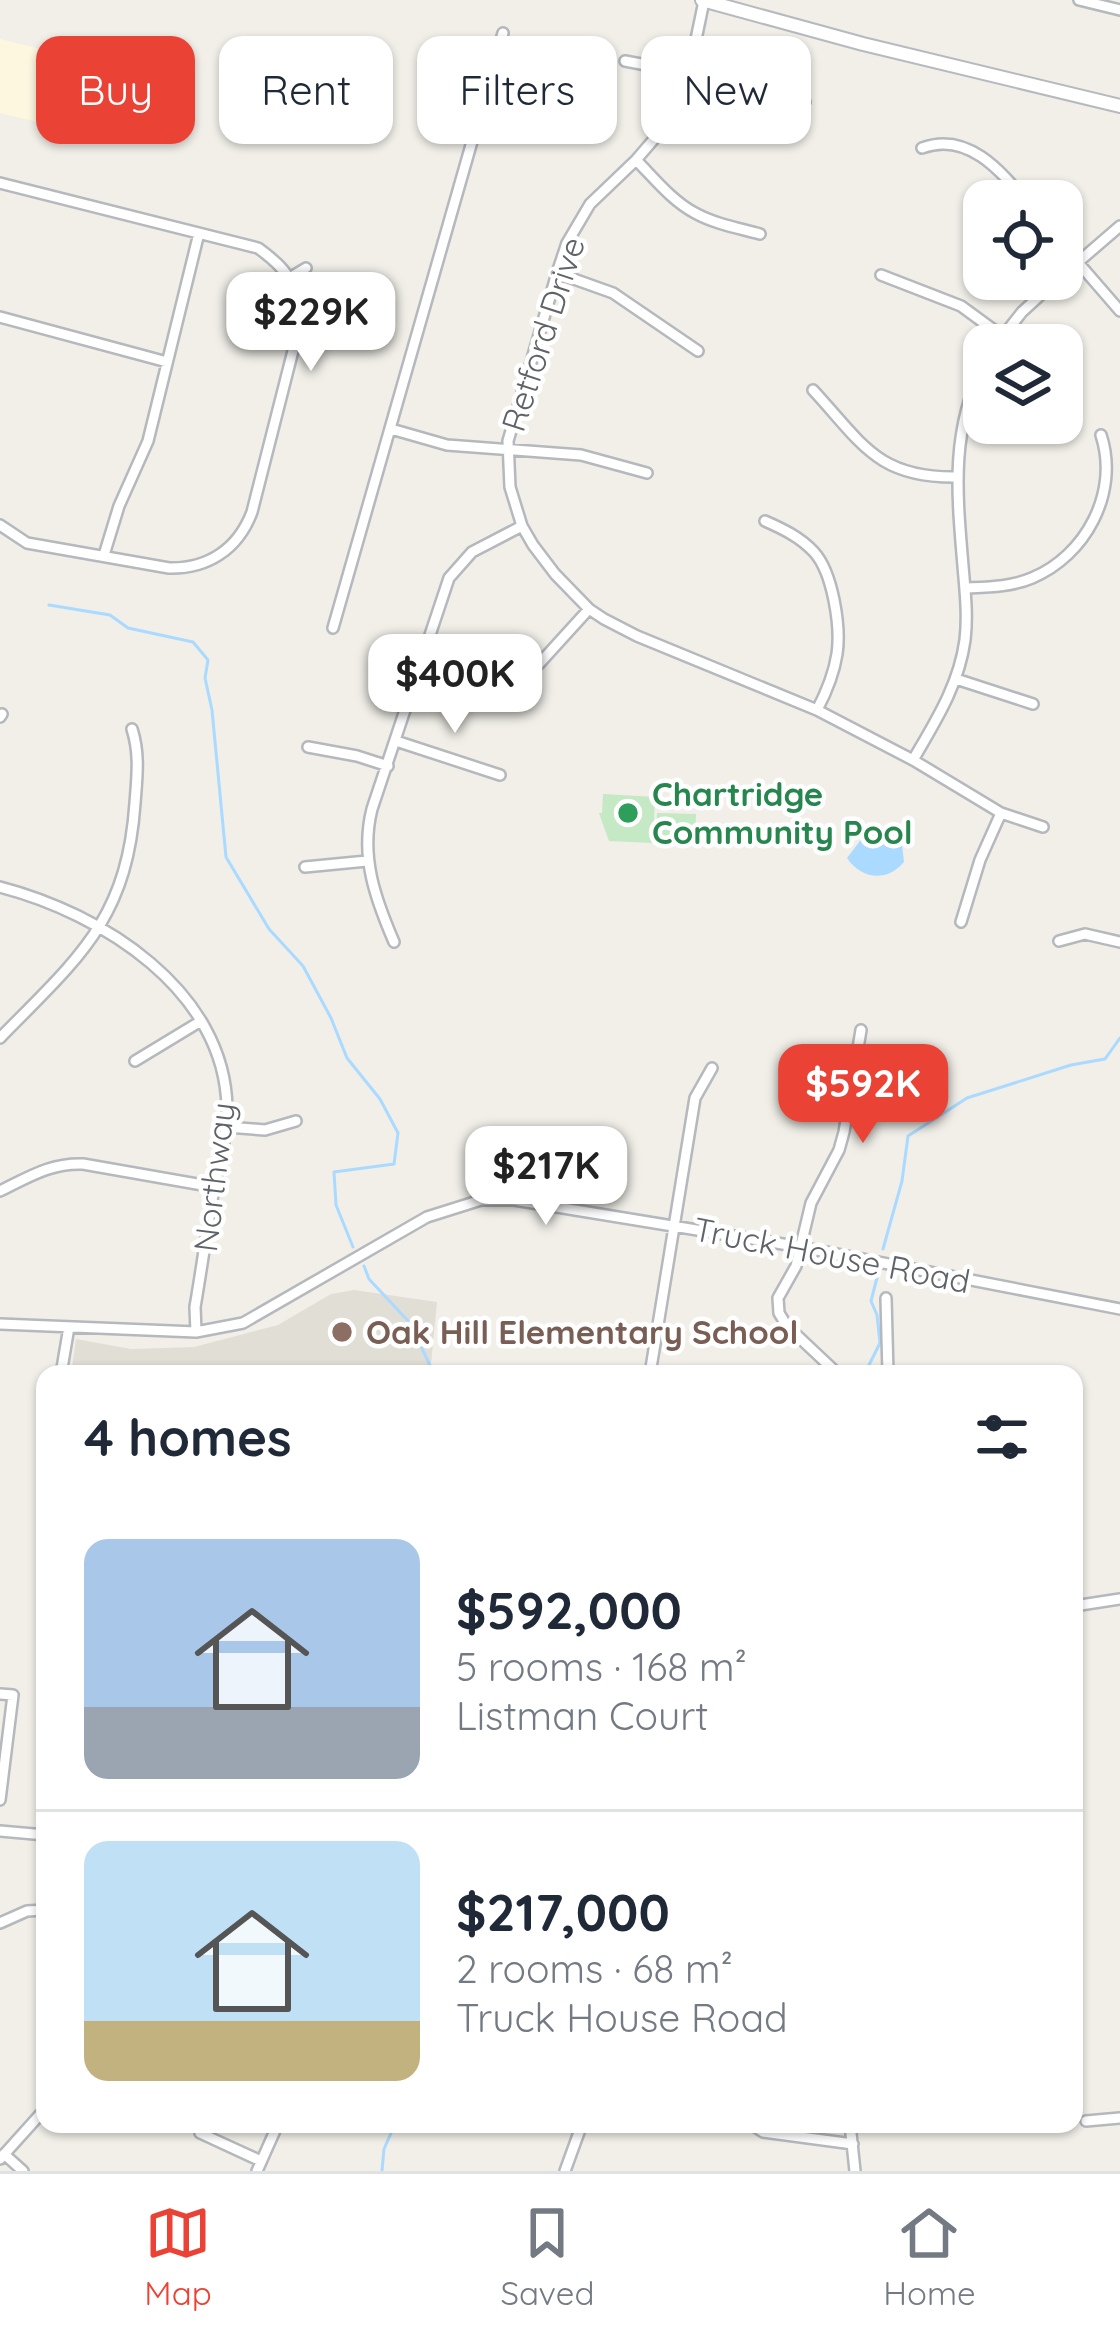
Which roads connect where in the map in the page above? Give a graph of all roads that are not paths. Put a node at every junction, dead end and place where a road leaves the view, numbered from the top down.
1 (703, 0) edge
2 (1081, 0) edge
3 (1120, 10) edge
4 (503, 33) dead end
5 (696, 36) edge
6 (625, 61) dead end
7 (641, 64) edge
8 (1120, 106) edge
9 (650, 144) edge
10 (922, 148) dead end
11 (636, 160) junction
12 (1008, 180) edge
13 (0, 183) edge
14 (1120, 226) edge
15 (199, 233) junction
16 (760, 234) dead end
17 (1083, 259) edge
18 (306, 268) dead end
19 (1083, 269) edge
20 (556, 273) junction
21 (881, 275) dead end
22 (291, 277) junction
23 (1033, 300) edge
24 (1120, 310) edge
25 (0, 317) edge
26 (981, 324) edge
27 (1012, 324) edge
28 (698, 351) dead end
29 (167, 362) junction
30 (813, 390) dead end
31 (963, 427) edge
32 (391, 429) junction
33 (1101, 435) dead end
34 (508, 450) junction
35 (647, 473) dead end
36 (956, 477) junction
37 (765, 521) dead end
38 (0, 525) edge
39 (522, 526) junction
40 (104, 555) junction
41 (965, 589) junction
42 (590, 609) junction
43 (333, 628) dead end
44 (539, 664) dead end
45 (956, 679) junction
46 (1034, 704) dead end
47 (817, 710) junction
48 (132, 729) dead end
49 (396, 741) junction
50 (308, 748) dead end
51 (914, 760) junction
52 (388, 766) junction
53 (500, 775) dead end
54 (1001, 813) junction
55 (1043, 827) dead end
56 (367, 861) junction
57 (305, 867) dead end
58 (0, 886) edge
59 (961, 922) dead end
60 (99, 928) junction
61 (394, 941) dead end
62 (1059, 941) dead end
63 (1120, 942) edge
64 (201, 1021) junction
65 (861, 1030) dead end
66 (0, 1039) edge
67 (134, 1061) dead end
68 (712, 1068) dead end
69 (296, 1120) dead end
70 (226, 1127) junction
71 (214, 1187) junction
72 (0, 1191) edge
73 (674, 1225) junction
74 (801, 1247) junction
75 (886, 1298) dead end
76 (1120, 1309) edge
77 (0, 1324) edge
78 (69, 1327) junction
79 (196, 1332) junction
80 (63, 1365) edge
81 (651, 1365) edge
82 (828, 1365) edge
83 (888, 1365) edge
84 (1120, 1598) edge
85 (1083, 1604) edge
86 (0, 1694) edge
87 (0, 1800) edge
88 (0, 1831) edge
89 (36, 1834) edge
90 (36, 1910) edge
91 (0, 1923) edge
92 (36, 2118) edge
93 (1120, 2118) edge
94 (1086, 2121) dead end
95 (200, 2133) dead end
96 (274, 2133) edge
97 (579, 2133) edge
98 (770, 2133) edge
99 (851, 2133) edge
100 (853, 2144) junction
101 (2, 2154) edge
102 (259, 2166) edge
103 (23, 2171) edge
104 (565, 2171) edge
105 (855, 2171) edge

1 - 5 street, Retford Drive
1 - 8 main road
2 - 3 street
4 - 32 street
6 - 7 street
9 - 11 street, Retford Drive
10 - 12 street
11 - 16 street
11 - 20 street, Retford Drive
13 - 15 street
14 - 17 street
15 - 22 street
15 - 29 street
18 - 22 street
19 - 24 street
20 - 28 street
20 - 34 street, Retford Drive
21 - 26 street
22 - 40 street
23 - 27 street
25 - 29 street
29 - 40 street
30 - 36 street
31 - 36 street
32 - 34 street
32 - 43 street
33 - 41 street
34 - 35 street
34 - 39 street, Retford Drive
36 - 41 street
37 - 47 street
38 - 40 street
39 - 42 street, Retford Drive
39 - 49 street
41 - 45 street
42 - 44 street
42 - 47 street, Retford Drive
45 - 46 street
45 - 51 street
47 - 51 street, Retford Drive
48 - 60 street
49 - 52 street
49 - 53 street
50 - 52 street
51 - 54 street, Retford Drive
52 - 56 street
54 - 55 street, Retford Drive
54 - 59 street
56 - 57 street
56 - 61 street
58 - 60 street, Northway
60 - 64 street, Northway
60 - 66 street
62 - 63 street
64 - 67 street
64 - 70 street, Northway
65 - 74 street
68 - 73 street
69 - 70 street
70 - 71 street, Northway
71 - 72 street
71 - 79 street, Northway
73 - 74 street, Truck House Road
73 - 79 street, Truck House Road
73 - 81 street
74 - 76 street, Truck House Road
74 - 82 street
75 - 83 street
77 - 78 street, Truck House Road
78 - 79 street, Truck House Road
78 - 80 street
84 - 85 street
86 - 87 street
88 - 89 street
90 - 91 street
92 - 101 street
93 - 94 street
95 - 102 street
96 - 102 street
97 - 104 street
98 - 100 street
99 - 100 street
100 - 105 street
101 - 103 street

